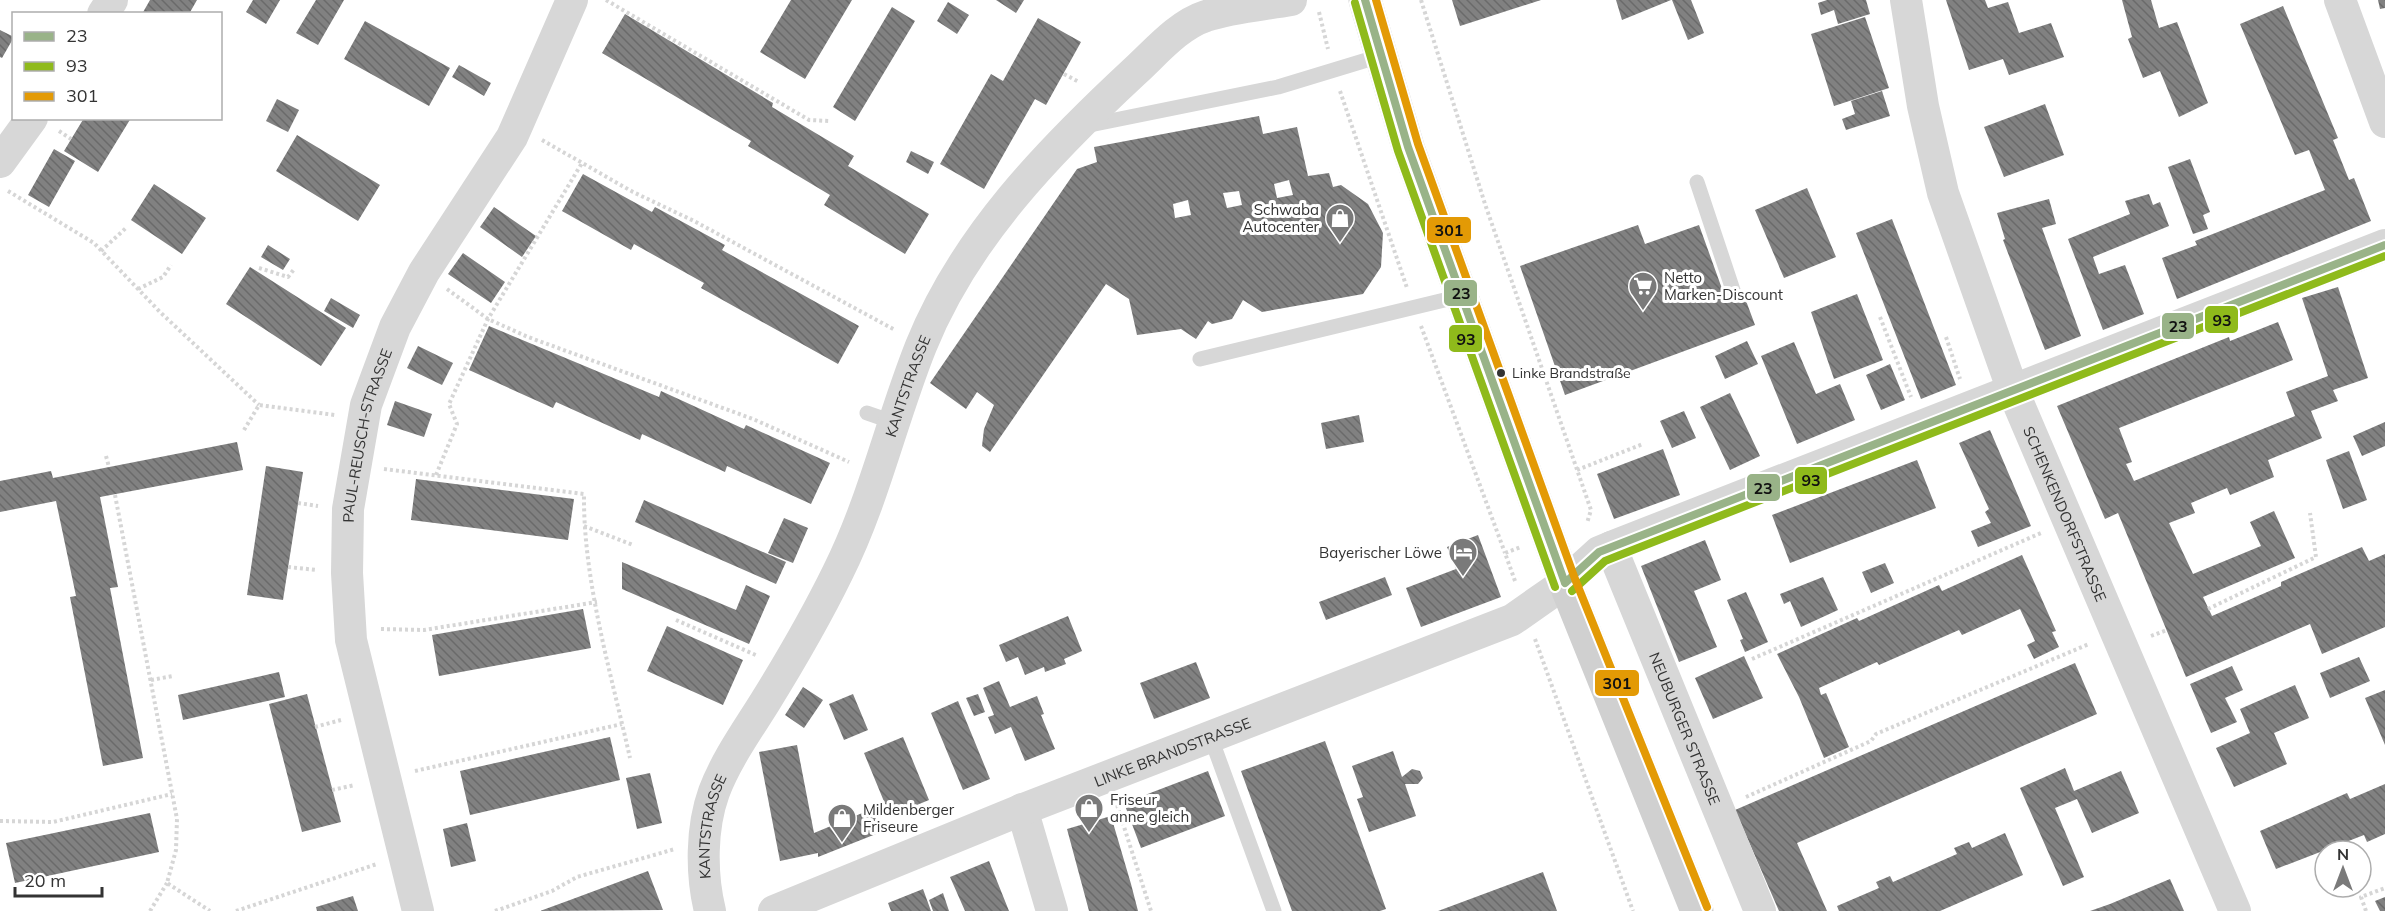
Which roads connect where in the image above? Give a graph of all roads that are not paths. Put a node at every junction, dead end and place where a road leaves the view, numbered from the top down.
1 (572, 0) edge
2 (1291, 0) edge
3 (1365, 0) edge
4 (1906, 0) edge
5 (2340, 0) edge
6 (1201, 8) edge
7 (1380, 56) junction
8 (31, 120) edge
9 (2385, 122) edge
10 (1076, 128) junction
11 (0, 162) edge
12 (1698, 182) dead end
13 (2385, 245) edge
14 (1734, 292) dead end
15 (1461, 296) junction
16 (1200, 359) dead end
17 (2013, 391) junction
18 (1611, 547) junction
19 (1565, 583) junction
20 (1211, 738) junction
21 (1023, 809) junction
22 (418, 911) edge
23 (710, 911) edge
24 (774, 911) edge
25 (1052, 911) edge
26 (1274, 911) edge
27 (1697, 911) edge
28 (1760, 911) edge
29 (2235, 911) edge

1 - 22 street, PAUL-REUSCH-STRASSE
2 - 6 street, KANTSTRASSE
3 - 7 street
4 - 17 street, SCHENKENDORFSTRASSE
5 - 9 street
6 - 10 street, KANTSTRASSE
7 - 10 lane
7 - 15 street
8 - 11 street
10 - 23 street, KANTSTRASSE
12 - 14 lane
13 - 17 street, LINKE BRANDSTRASSE
15 - 16 lane
15 - 19 street
17 - 18 street, LINKE BRANDSTRASSE
17 - 29 street, SCHENKENDORFSTRASSE
18 - 19 street, LINKE BRANDSTRASSE
18 - 28 street, NEUBURGER STRASSE
19 - 20 street, LINKE BRANDSTRASSE
19 - 27 street
20 - 21 street, LINKE BRANDSTRASSE
20 - 26 lane
21 - 24 street, LINKE BRANDSTRASSE
21 - 25 street

